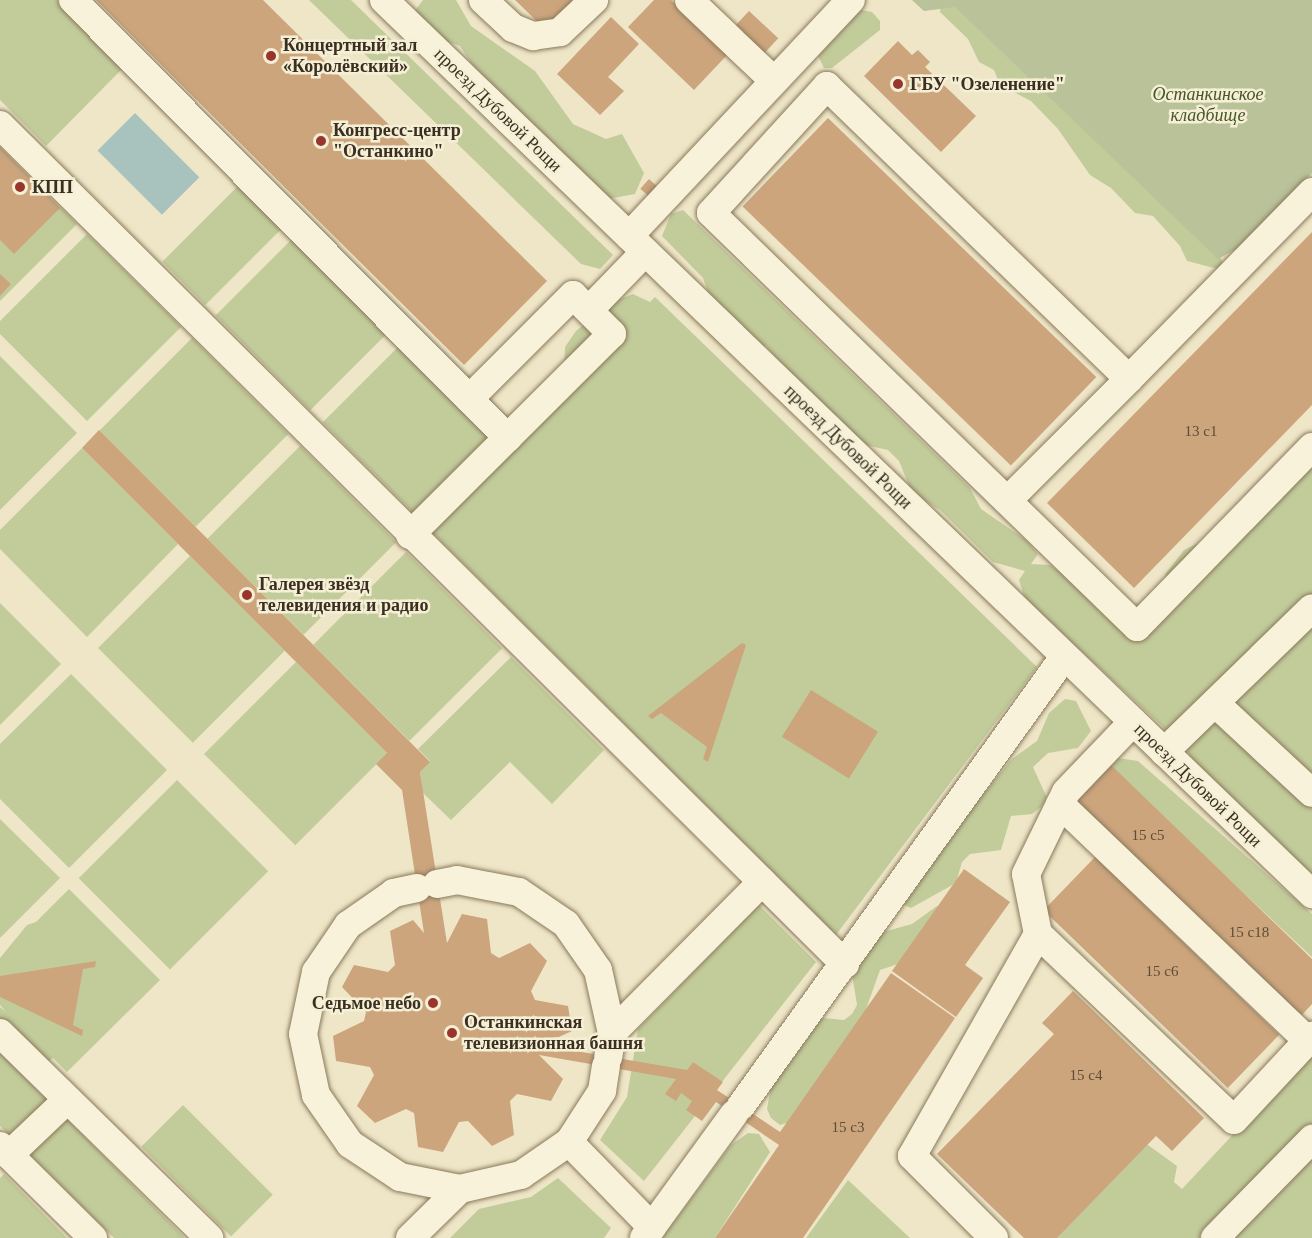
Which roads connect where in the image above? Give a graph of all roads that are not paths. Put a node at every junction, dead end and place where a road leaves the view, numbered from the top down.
1 (73, 0) edge
2 (384, 0) edge
3 (483, 0) edge
4 (594, 0) edge
5 (689, 0) edge
6 (851, 0) edge
7 (774, 81) junction
8 (0, 125) edge
9 (1312, 192) edge
10 (637, 244) junction
11 (589, 310) junction
12 (1129, 379) junction
13 (469, 399) junction
14 (508, 438) junction
15 (1312, 447) edge
16 (1008, 500) junction
17 (410, 536) junction
18 (1312, 608) edge
19 (1065, 657) junction
20 (1215, 703) junction
21 (1133, 722) junction
22 (1164, 752) junction
23 (1312, 793) edge
24 (1060, 804) junction
25 (762, 882) junction
26 (1312, 894) edge
27 (1038, 934) junction
28 (845, 963) junction
29 (0, 1033) edge
30 (1310, 1039) edge
31 (609, 1052) junction
32 (68, 1100) junction
33 (1312, 1139) edge
34 (568, 1142) junction
35 (5, 1151) edge
36 (460, 1189) junction
37 (648, 1233) edge
38 (93, 1238) edge
39 (209, 1238) edge
40 (410, 1238) edge
41 (994, 1238) edge
42 (1215, 1238) edge

1 - 13 street
2 - 10 street, проезд Дубовой Рощи
3 - 4 street
5 - 7 street
6 - 7 street
7 - 10 street
8 - 17 street
9 - 12 street
10 - 11 street
10 - 19 street, проезд Дубовой Рощи
11 - 13 street
11 - 14 street
12 - 16 street
12 - 16 street
13 - 14 street
14 - 17 street
15 - 16 street
17 - 25 street
18 - 20 street
19 - 21 street, проезд Дубовой Рощи
19 - 28 street
20 - 22 street
20 - 23 street
21 - 22 street, проезд Дубовой Рощи
21 - 24 street
22 - 26 street, проезд Дубовой Рощи
24 - 27 street
24 - 30 street
25 - 28 street
25 - 31 street
27 - 30 street
27 - 41 street
28 - 37 street
29 - 32 street
31 - 34 street
31 - 36 street
32 - 35 street
32 - 39 street
33 - 42 street
34 - 36 street
34 - 37 street
35 - 38 street
36 - 40 street

